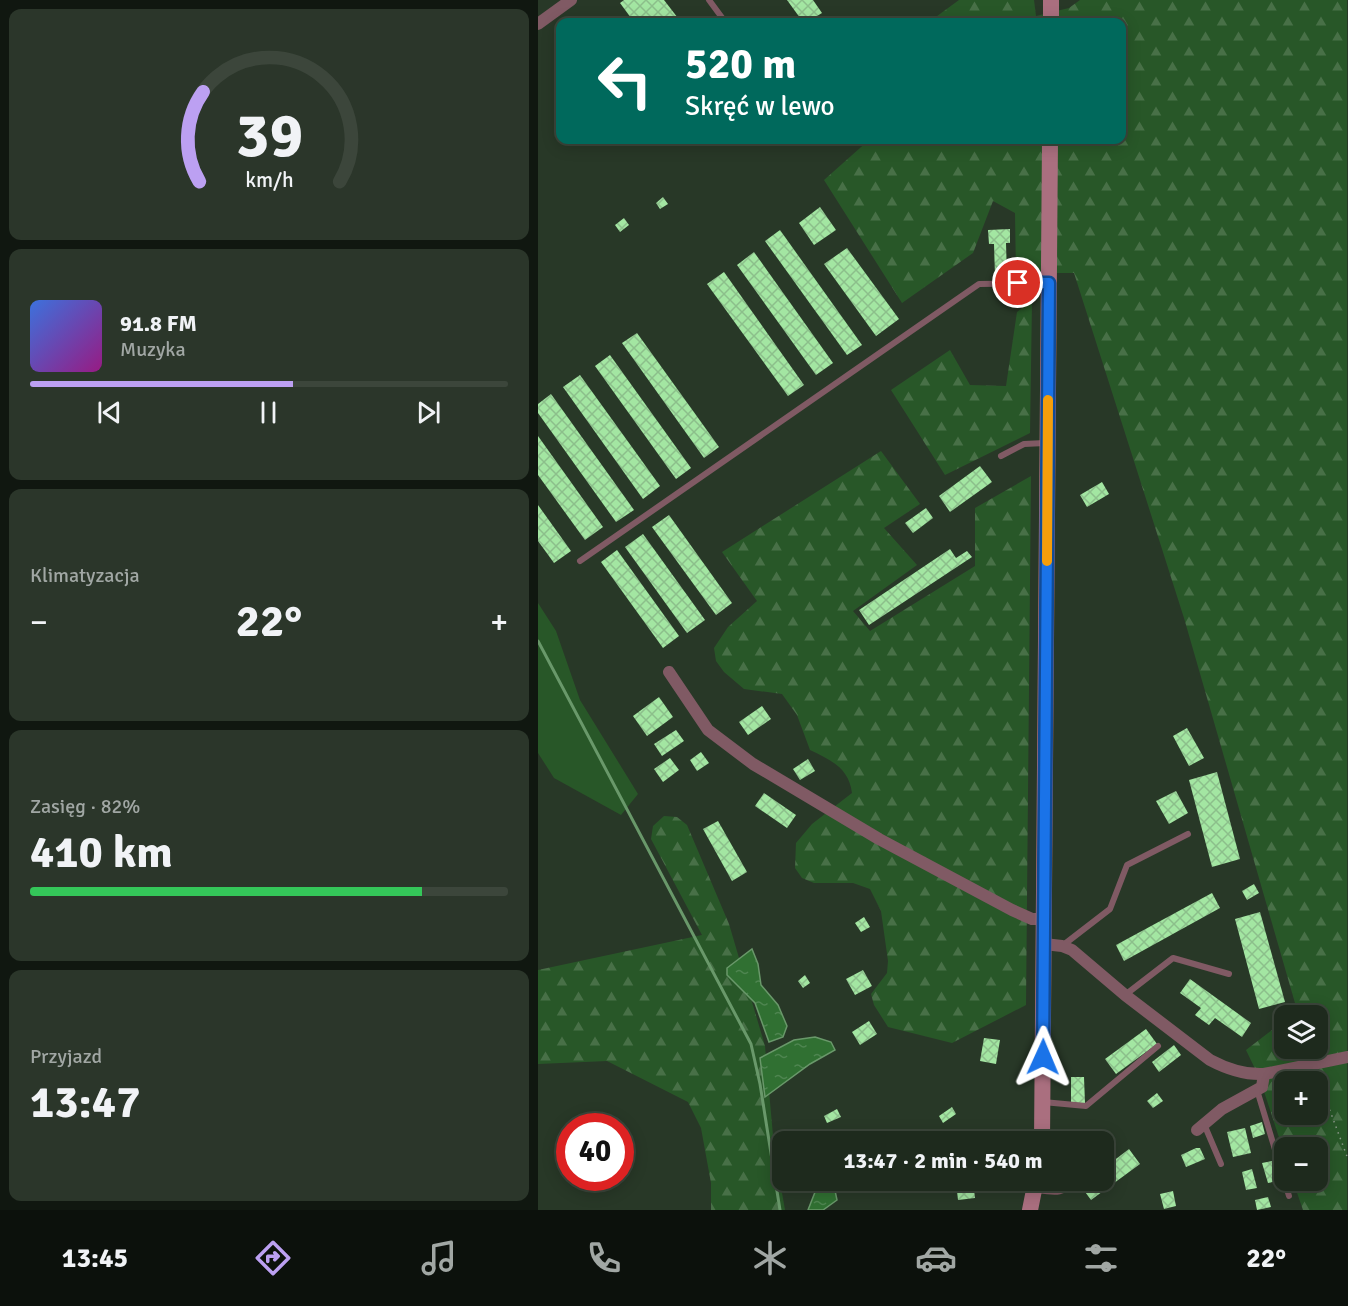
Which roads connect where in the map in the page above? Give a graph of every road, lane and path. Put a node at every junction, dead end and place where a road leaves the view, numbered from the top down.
1 (571, 0) edge
2 (709, 0) edge
3 (1056, 2) edge
4 (722, 18) edge
5 (1052, 18) edge
6 (538, 24) edge
7 (1050, 144) edge
8 (1049, 283) junction
9 (1047, 443) junction
10 (1001, 456) dead end
11 (580, 561) dead end
12 (669, 672) dead end
13 (1188, 834) dead end
14 (1044, 919) junction
15 (1044, 944) junction
16 (1062, 946) junction
17 (1229, 974) dead end
18 (1125, 995) junction
19 (1158, 1046) dead end
20 (1348, 1057) edge
21 (1312, 1064) junction
22 (1264, 1074) junction
23 (1257, 1089) junction
24 (1043, 1102) junction
25 (1200, 1126) joint
26 (1042, 1131) edge
27 (1348, 1160) edge
28 (1221, 1164) dead end
29 (1035, 1191) edge
30 (1289, 1196) dead end
31 (1030, 1210) edge

1 - 6 street
2 - 4 lane
3 - 5 street
7 - 8 street
8 - 9 street
8 - 11 lane
9 - 10 lane
9 - 14 street
12 - 14 street
13 - 16 lane
14 - 15 street
15 - 16 street
15 - 24 street
16 - 18 street
17 - 18 lane
18 - 22 street
19 - 24 lane
20 - 21 street
21 - 22 street
21 - 27 path
22 - 23 street
23 - 25 street
23 - 30 lane
24 - 26 street
25 - 28 lane
29 - 31 street

